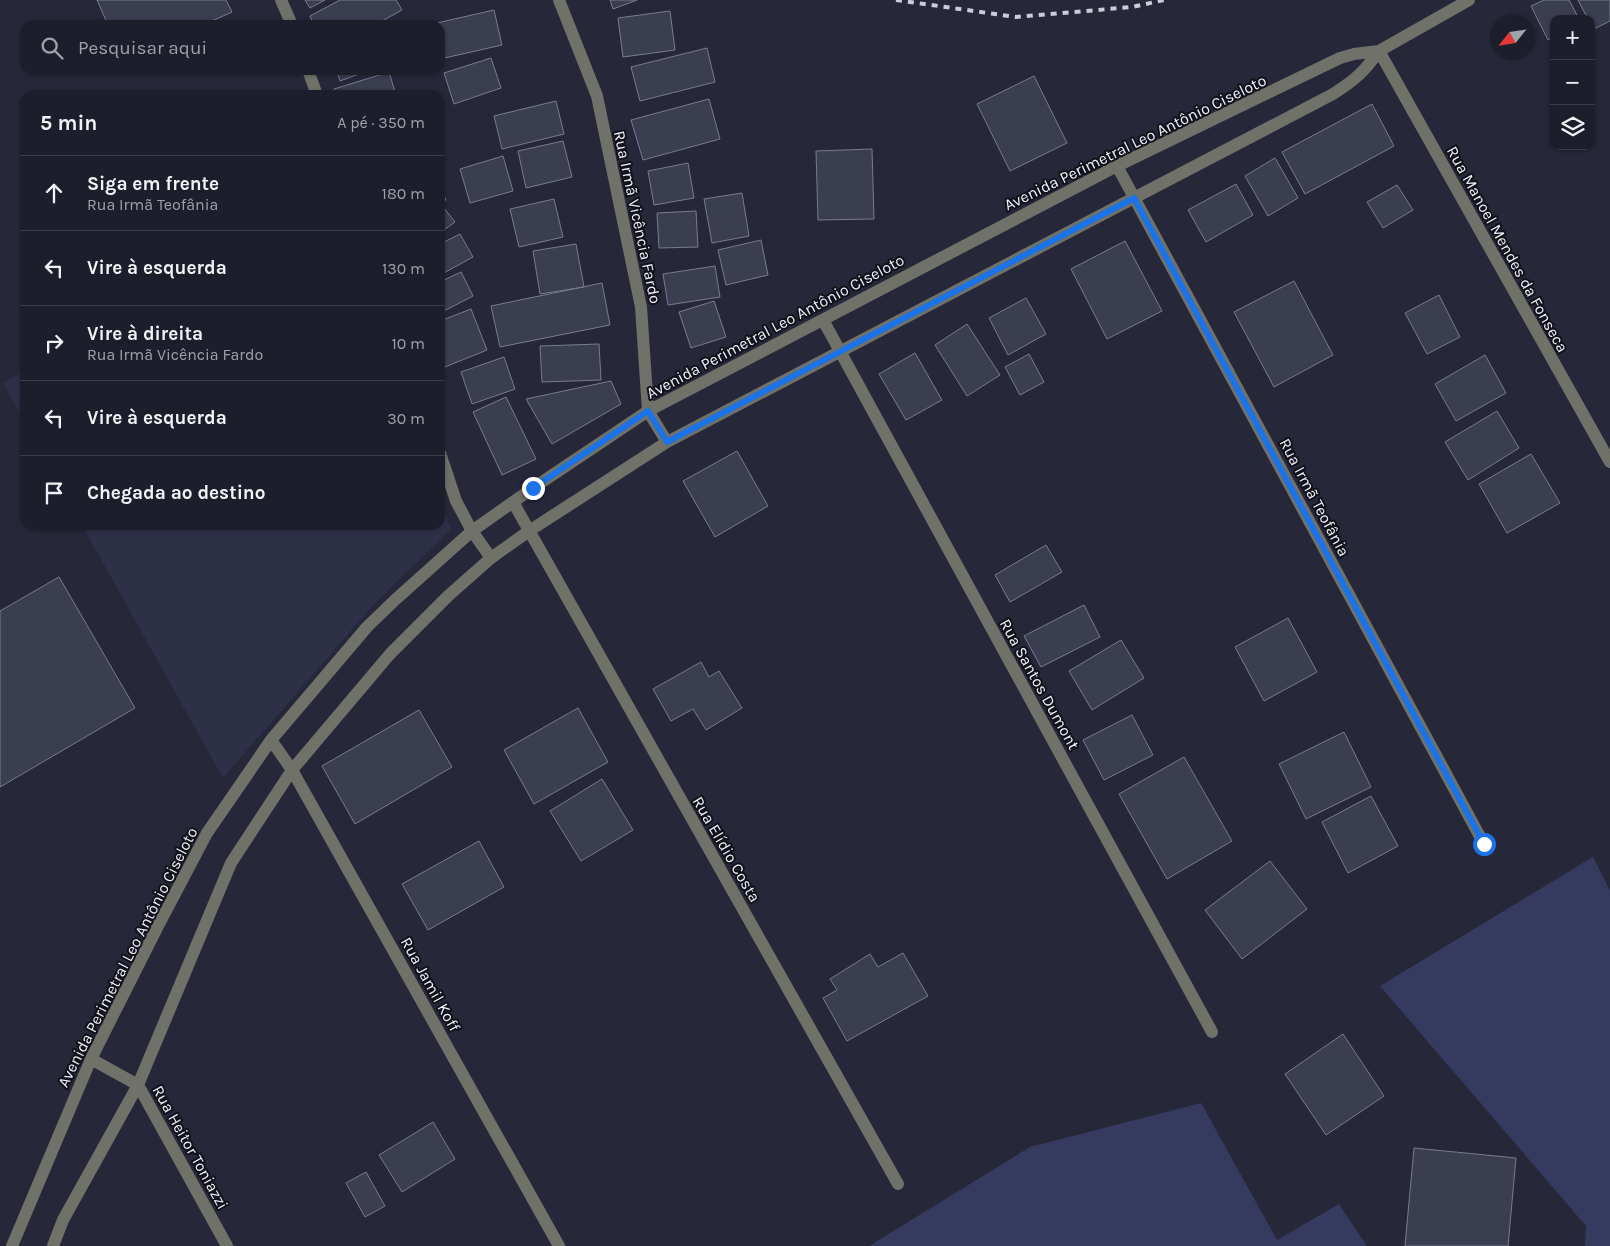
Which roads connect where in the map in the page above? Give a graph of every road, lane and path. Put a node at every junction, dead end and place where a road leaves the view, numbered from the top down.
1 (281, 0) edge
2 (559, 0) edge
3 (1469, 0) edge
4 (290, 20) edge
5 (1379, 51) junction
6 (310, 75) edge
7 (314, 90) edge
8 (1117, 166) junction
9 (1134, 198) junction
10 (823, 320) junction
11 (840, 352) junction
12 (648, 411) junction
13 (667, 442) junction
14 (1610, 462) edge
15 (445, 468) edge
16 (513, 502) junction
17 (472, 531) junction
18 (529, 531) junction
19 (491, 558) junction
20 (270, 740) junction
21 (292, 770) junction
22 (1484, 844) dead end
23 (1212, 1032) dead end
24 (91, 1059) junction
25 (138, 1085) junction
26 (898, 1184) dead end
27 (12, 1246) edge
28 (53, 1246) edge
29 (227, 1246) edge
30 (560, 1246) edge

1 - 4 street
2 - 12 street, Rua Irmã Vicência Fardo
3 - 5 street
5 - 8 street, Avenida Perimetral Leo Antônio Ciseloto
5 - 9 street
5 - 14 street, Rua Manoel Mendes da Fonseca
6 - 7 street
8 - 9 street, Rua Irmã Teofânia
8 - 10 street, Avenida Perimetral Leo Antônio Ciseloto
9 - 11 street
9 - 22 street, Rua Irmã Teofânia
10 - 11 street, Rua Santos Dumont
10 - 12 street, Avenida Perimetral Leo Antônio Ciseloto
11 - 13 street
11 - 23 street, Rua Santos Dumont
12 - 13 street, Rua Irmã Vicência Fardo
12 - 16 street, Avenida Perimetral Leo Antônio Ciseloto
13 - 18 street
15 - 17 street
16 - 17 street, Avenida Perimetral Leo Antônio Ciseloto
16 - 18 street, Rua Elídio Costa
17 - 19 street
17 - 20 street, Avenida Perimetral Leo Antônio Ciseloto
18 - 19 street
18 - 26 street, Rua Elídio Costa
19 - 21 street
20 - 21 street, Rua Jamil Koff
20 - 24 street, Avenida Perimetral Leo Antônio Ciseloto
21 - 25 street
21 - 30 street, Rua Jamil Koff
24 - 25 street, Rua Heitor Toniazzi
24 - 27 street, Avenida Perimetral Leo Antônio Ciseloto
25 - 28 street
25 - 29 street, Rua Heitor Toniazzi

